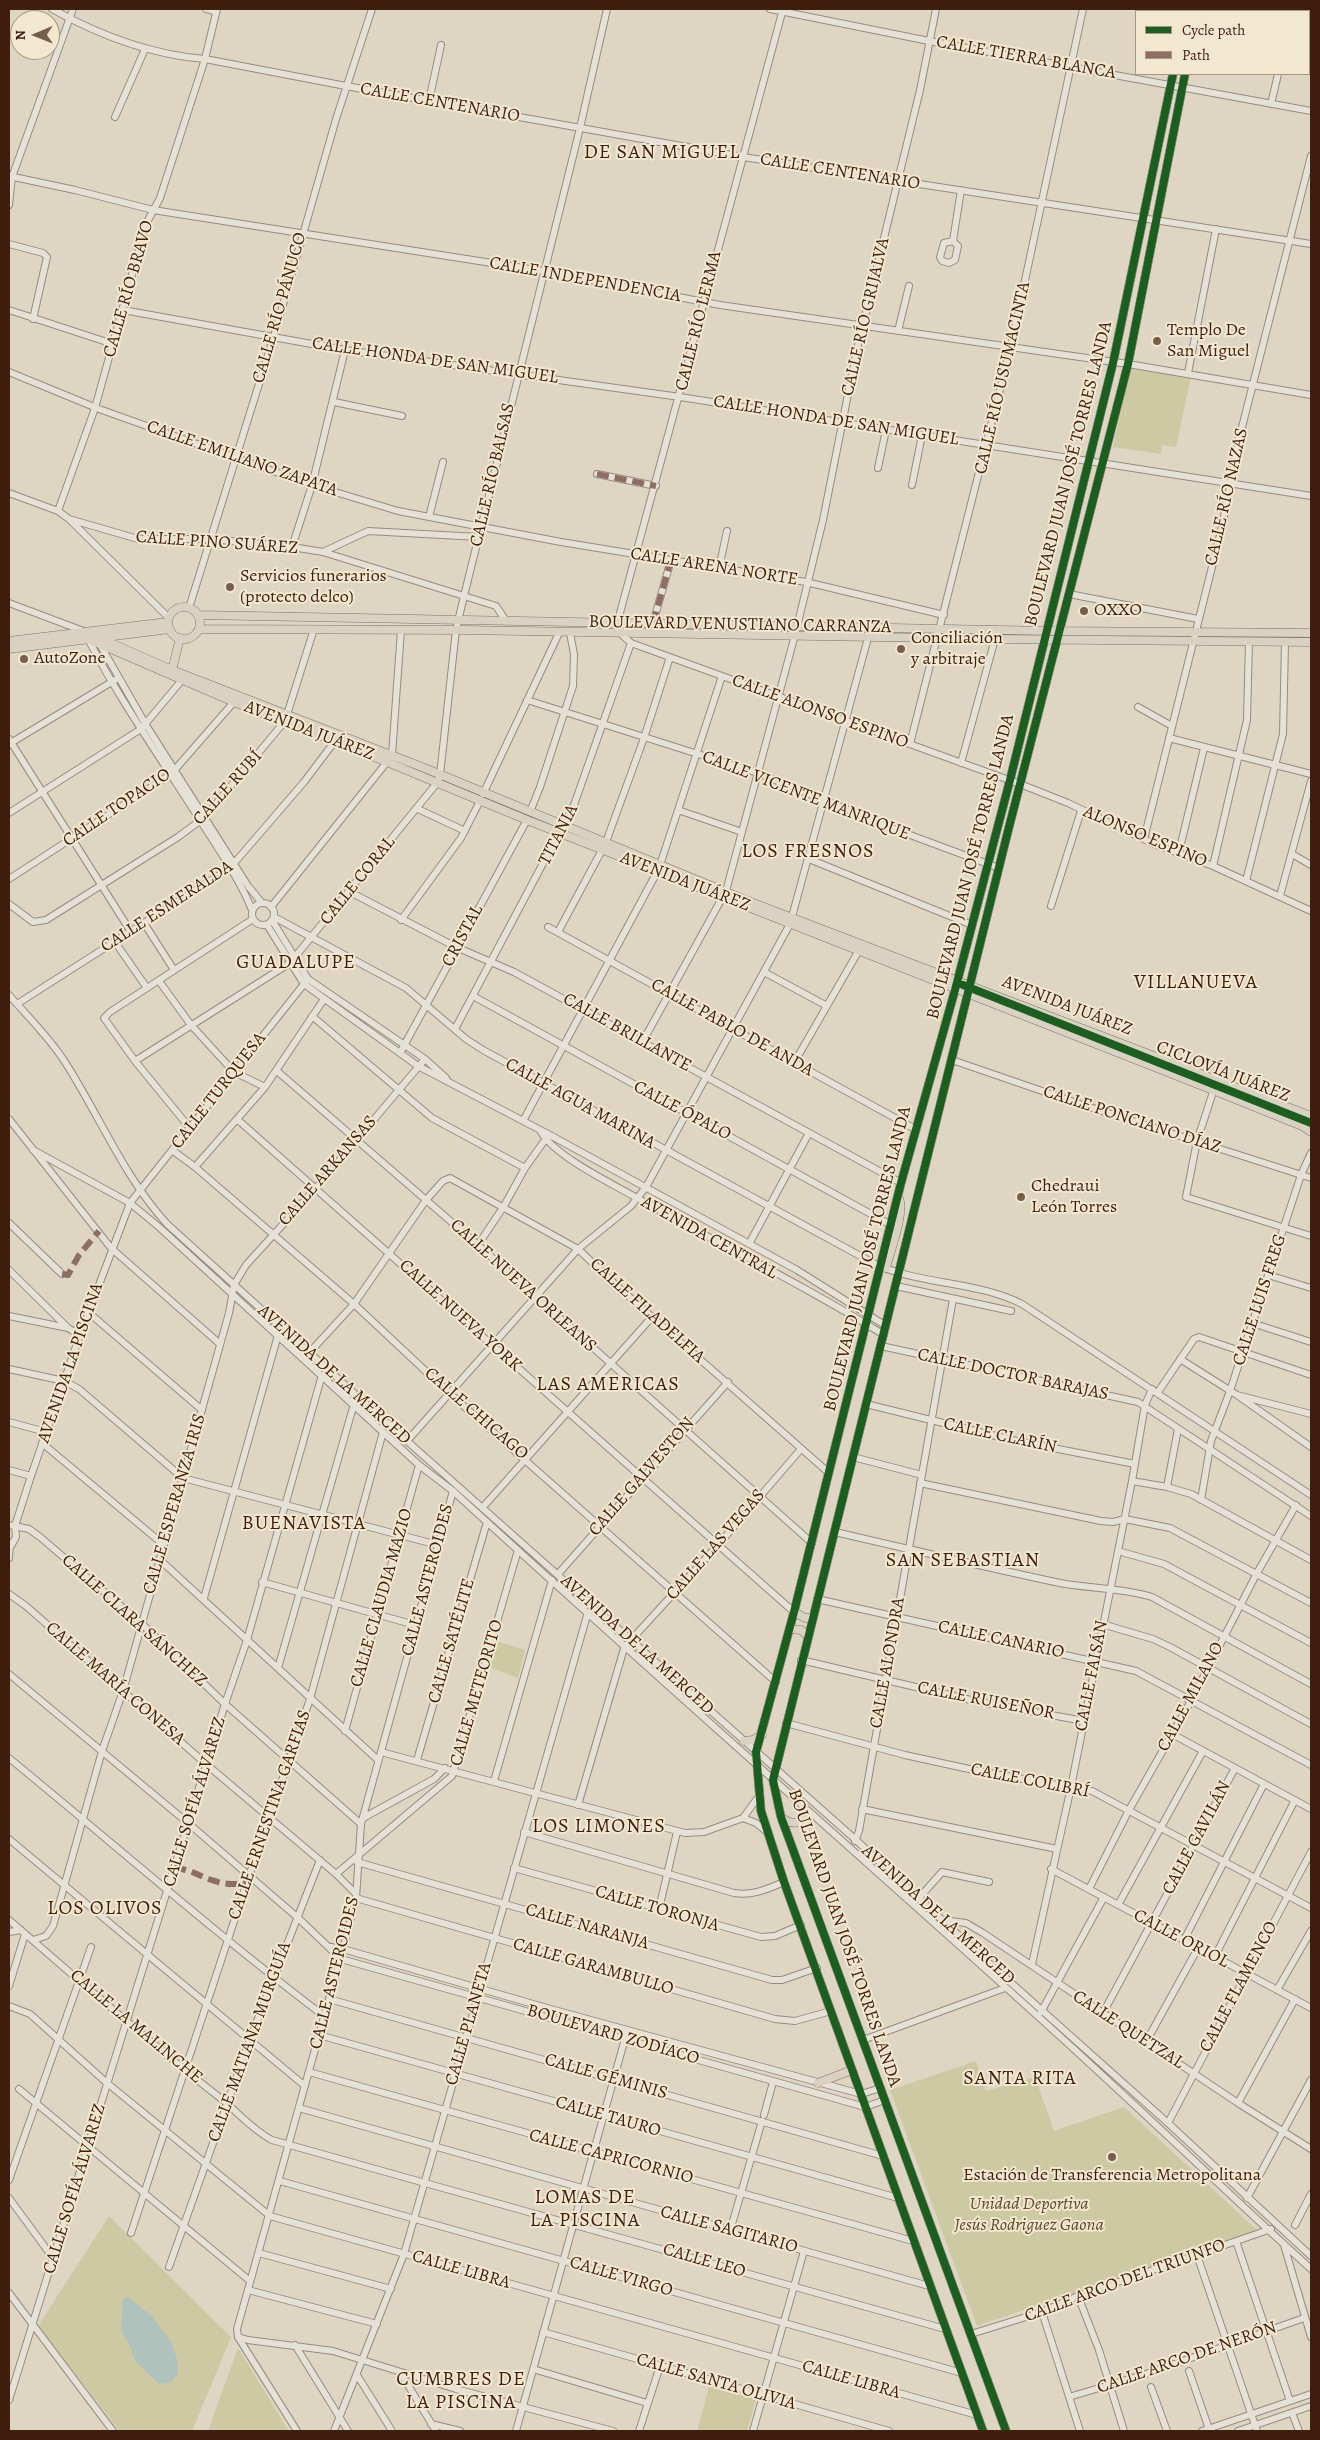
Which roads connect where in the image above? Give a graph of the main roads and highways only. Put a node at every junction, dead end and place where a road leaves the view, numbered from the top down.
1 (1173, 75) edge
2 (1186, 75) edge
3 (198, 616) junction
4 (169, 623) junction
5 (199, 629) junction
6 (1046, 631) junction
7 (1060, 631) junction
8 (1311, 633) edge
9 (97, 634) junction
10 (87, 636) junction
11 (180, 638) junction
12 (1044, 640) junction
13 (1057, 640) junction
14 (9, 641) edge
15 (1311, 642) edge
16 (9, 649) edge
17 (172, 670) junction
18 (286, 718) junction
19 (390, 759) junction
20 (482, 797) junction
21 (563, 829) junction
22 (791, 921) junction
23 (958, 981) junction
24 (971, 985) junction
25 (955, 990) junction
26 (969, 995) junction
27 (1311, 1116) edge
28 (1311, 1132) edge
29 (898, 1196) junction
30 (883, 1267) junction
31 (794, 1612) junction
32 (813, 1617) junction
33 (790, 1629) junction
34 (808, 1636) junction
35 (762, 1735) junction
36 (744, 1741) road end
37 (805, 1808) road end
38 (781, 1817) junction
39 (852, 2070) junction
40 (818, 2084) road end
41 (983, 2431) edge
42 (1006, 2431) edge

1 - 6 main road, BOULEVARD JUAN JOSÉ TORRES LANDA
2 - 7 main road, BOULEVARD JUAN JOSÉ TORRES LANDA
3 - 4 main road
3 - 5 main road
3 - 6 main road, BOULEVARD VENUSTIANO CARRANZA
4 - 9 main road
4 - 11 main road
5 - 11 main road
5 - 12 main road, BOULEVARD VENUSTIANO CARRANZA
6 - 7 main road, BOULEVARD VENUSTIANO CARRANZA
6 - 12 main road, BOULEVARD JUAN JOSÉ TORRES LANDA
7 - 8 main road, BOULEVARD VENUSTIANO CARRANZA
7 - 13 main road, BOULEVARD JUAN JOSÉ TORRES LANDA
9 - 10 main road
9 - 17 main road, AVENIDA JUÁREZ
10 - 14 main road
10 - 16 main road
10 - 18 main road, AVENIDA JUÁREZ
11 - 17 main road
12 - 13 main road, BOULEVARD VENUSTIANO CARRANZA
12 - 23 main road, BOULEVARD JUAN JOSÉ TORRES LANDA
13 - 15 main road, BOULEVARD VENUSTIANO CARRANZA
13 - 24 main road, BOULEVARD JUAN JOSÉ TORRES LANDA
17 - 18 main road, AVENIDA JUÁREZ
18 - 19 main road, AVENIDA JUÁREZ
18 - 19 main road, AVENIDA JUÁREZ
19 - 20 main road, AVENIDA JUÁREZ
19 - 20 main road, AVENIDA JUÁREZ
20 - 21 main road, AVENIDA JUÁREZ
20 - 21 main road, AVENIDA JUÁREZ
21 - 22 main road, AVENIDA JUÁREZ
22 - 23 main road, AVENIDA JUÁREZ
22 - 25 main road, AVENIDA JUÁREZ
23 - 24 main road, AVENIDA JUÁREZ
23 - 25 main road, BOULEVARD JUAN JOSÉ TORRES LANDA
24 - 26 main road, BOULEVARD JUAN JOSÉ TORRES LANDA
24 - 27 main road, AVENIDA JUÁREZ
25 - 26 main road, AVENIDA JUÁREZ
25 - 29 main road, BOULEVARD JUAN JOSÉ TORRES LANDA
26 - 28 main road, AVENIDA JUÁREZ
26 - 32 main road, BOULEVARD JUAN JOSÉ TORRES LANDA
29 - 30 main road, BOULEVARD JUAN JOSÉ TORRES LANDA
29 - 30 main road
30 - 31 main road, BOULEVARD JUAN JOSÉ TORRES LANDA
31 - 32 main road
31 - 33 main road, BOULEVARD JUAN JOSÉ TORRES LANDA
32 - 34 main road, BOULEVARD JUAN JOSÉ TORRES LANDA
33 - 34 main road
33 - 35 main road, BOULEVARD JUAN JOSÉ TORRES LANDA
34 - 38 main road, BOULEVARD JUAN JOSÉ TORRES LANDA
35 - 36 main road
35 - 39 main road, BOULEVARD JUAN JOSÉ TORRES LANDA
37 - 38 main road
38 - 42 main road, BOULEVARD JUAN JOSÉ TORRES LANDA
39 - 40 main road
39 - 41 main road, BOULEVARD JUAN JOSÉ TORRES LANDA

